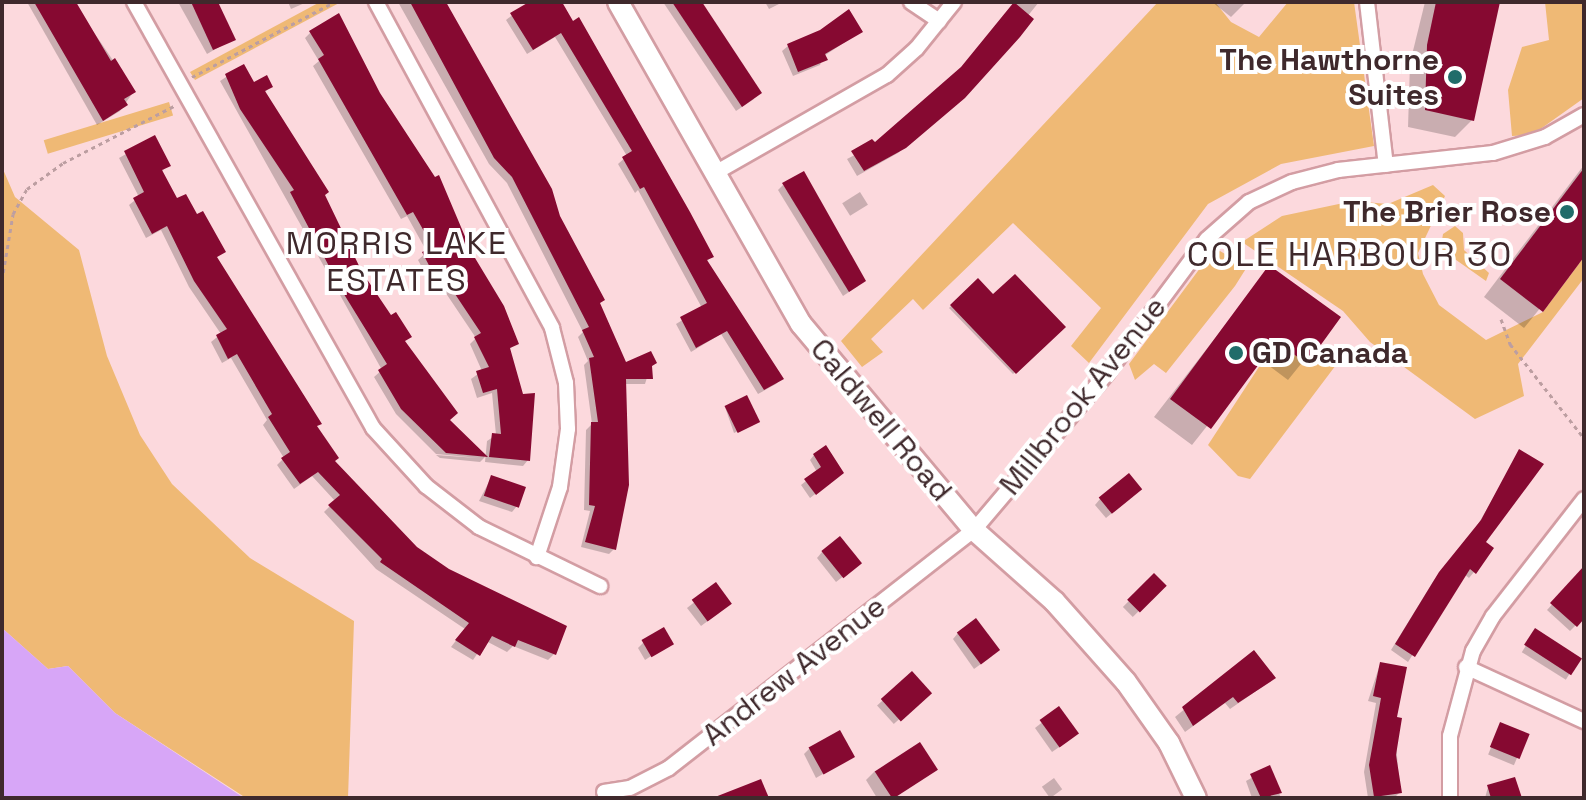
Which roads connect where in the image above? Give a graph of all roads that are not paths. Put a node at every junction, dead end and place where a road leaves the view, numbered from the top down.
1 (134, 2) edge
2 (376, 2) edge
3 (618, 2) edge
4 (911, 2) edge
5 (954, 2) edge
6 (1367, 2) edge
7 (939, 21) junction
8 (1584, 115) edge
9 (1386, 165) junction
10 (715, 173) junction
11 (1584, 499) edge
12 (974, 530) junction
13 (537, 557) junction
14 (600, 586) dead end
15 (1466, 667) junction
16 (1584, 721) edge
17 (604, 792) dead end
18 (1196, 798) edge
19 (1450, 798) edge

1 - 13 street
2 - 13 street
3 - 10 street, Caldwell Road
4 - 7 street
5 - 7 street
6 - 9 street
7 - 10 street
8 - 9 street, Millbrook Avenue
9 - 12 street, Millbrook Avenue
10 - 12 street, Caldwell Road
11 - 15 street
12 - 17 street, Andrew Avenue
12 - 18 street, Caldwell Road
13 - 14 street
15 - 16 street
15 - 19 street

